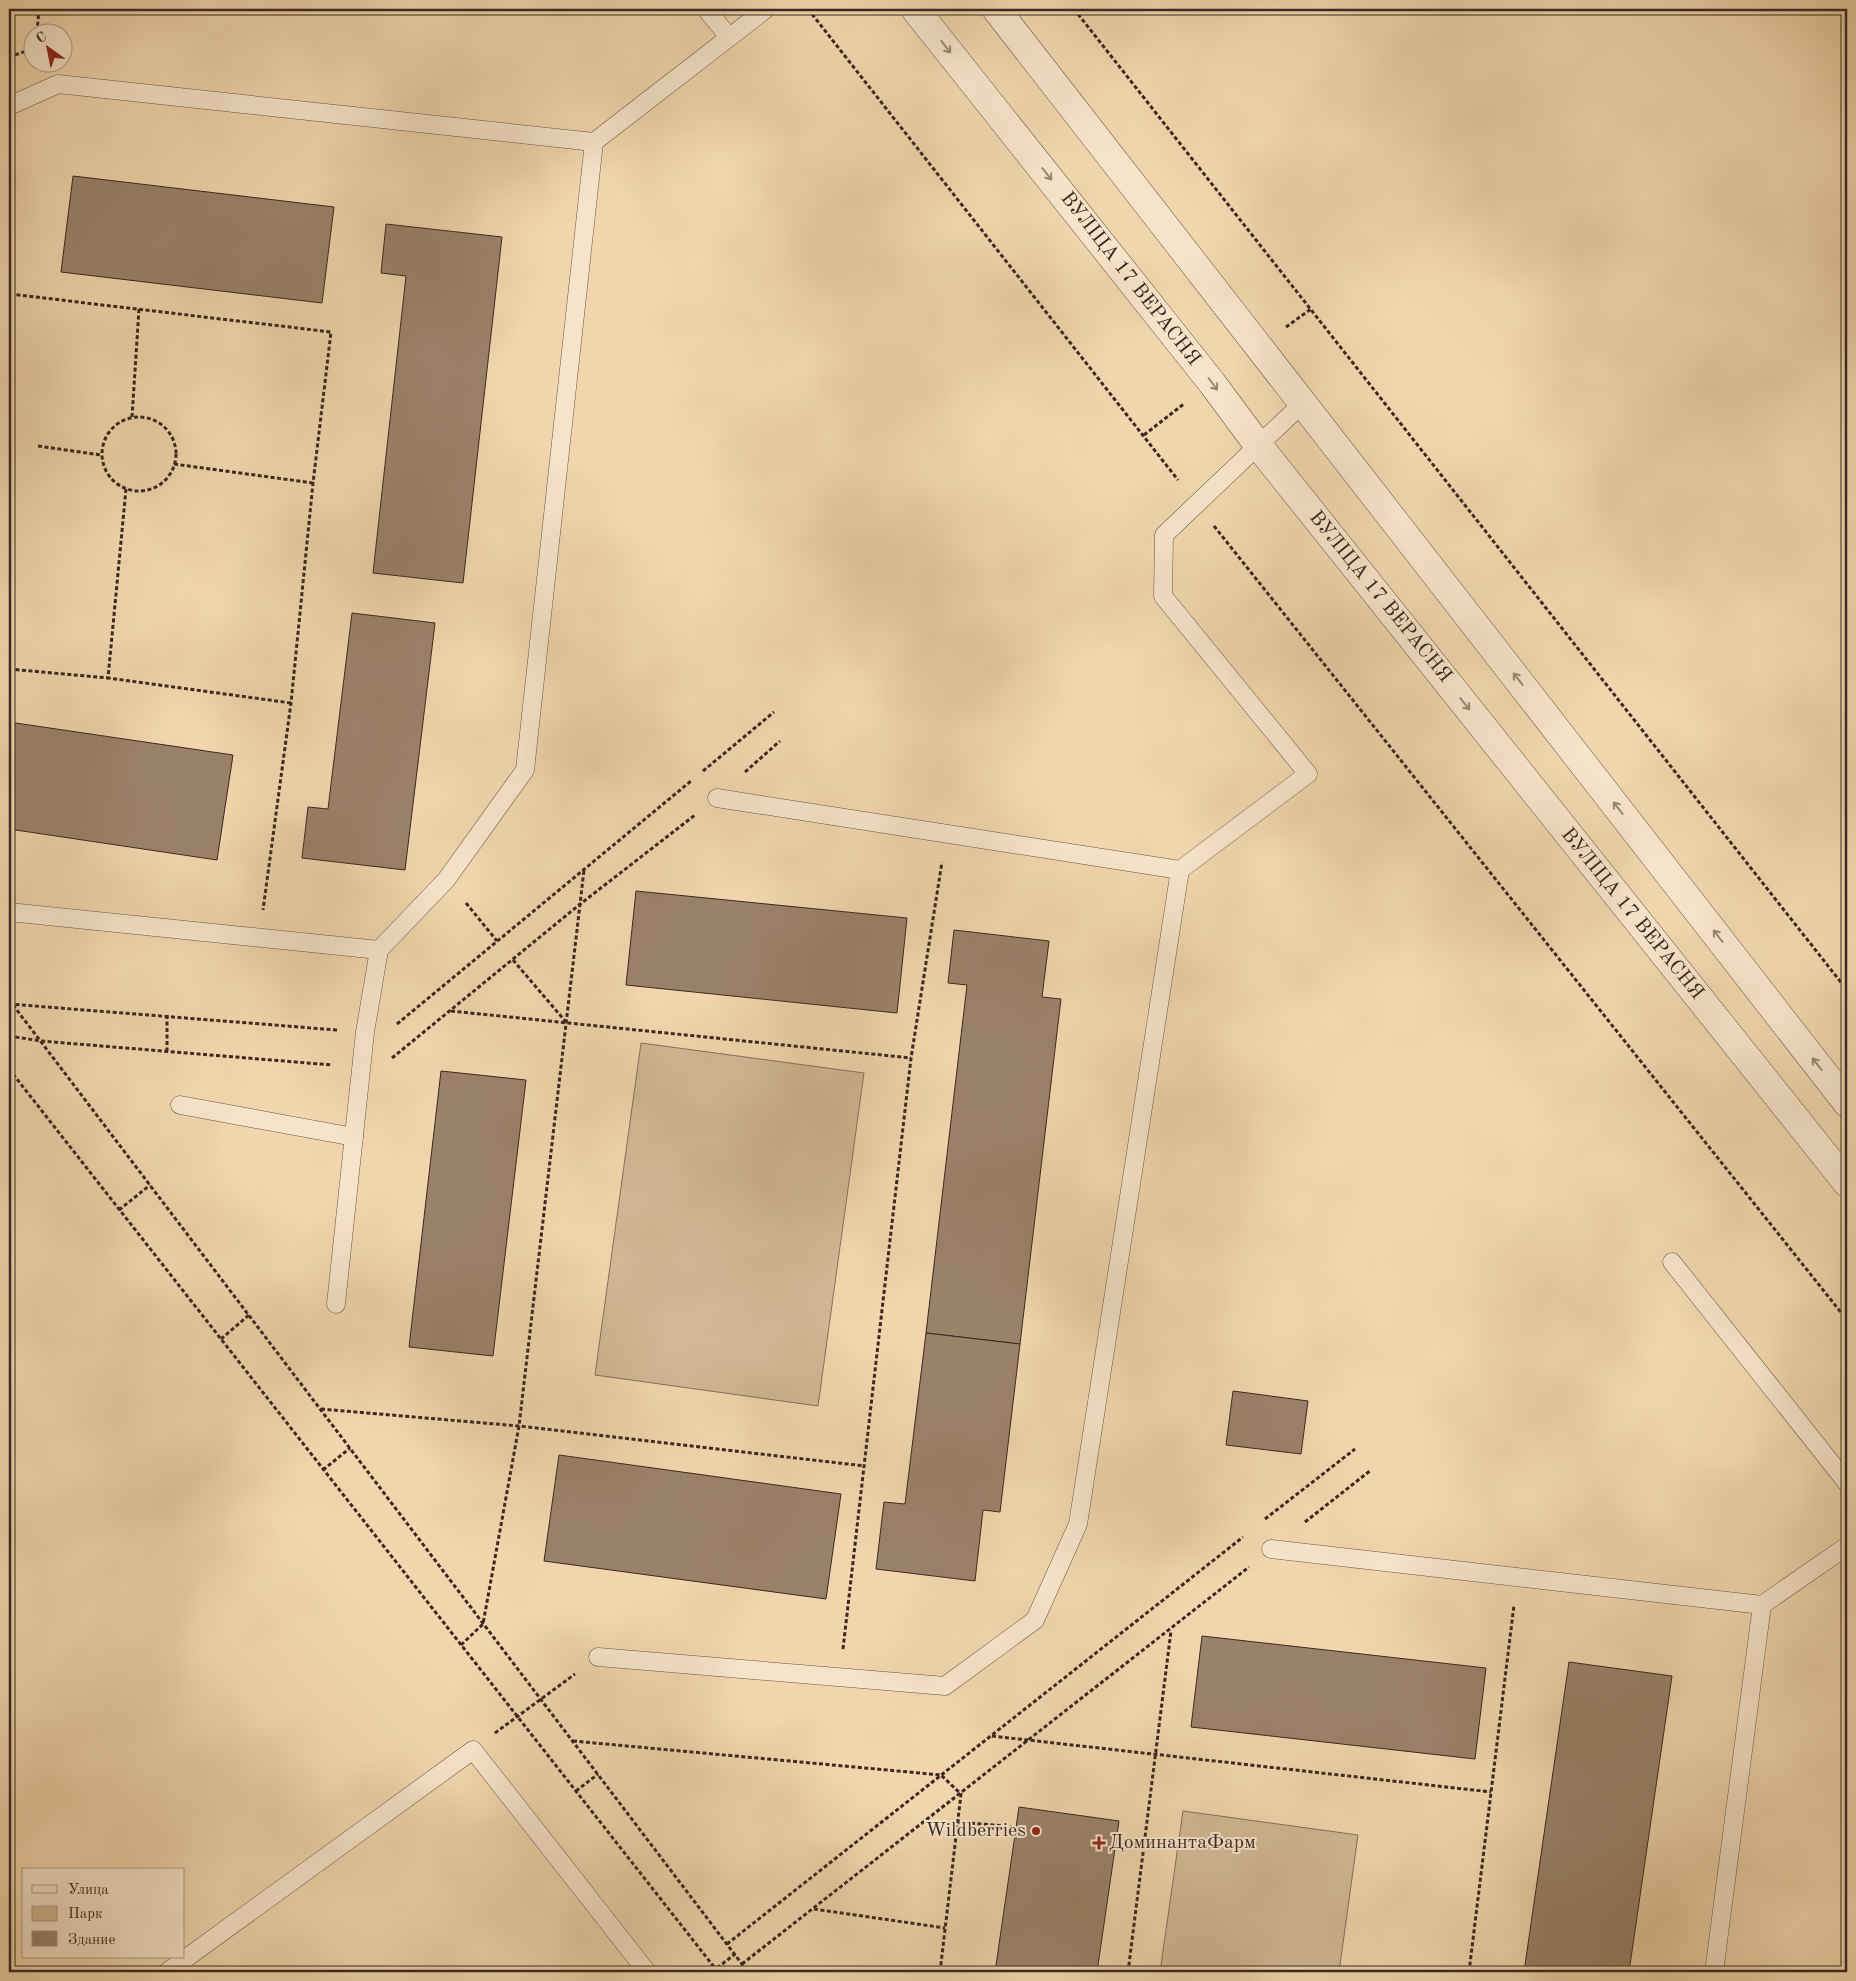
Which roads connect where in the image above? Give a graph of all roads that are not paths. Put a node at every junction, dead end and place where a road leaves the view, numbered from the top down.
1 (706, 9) edge
2 (766, 9) edge
3 (915, 9) edge
4 (996, 9) edge
5 (729, 37) junction
6 (9, 106) edge
7 (594, 142) junction
8 (1302, 403) junction
9 (1258, 445) junction
10 (716, 798) road end
11 (1180, 870) junction
12 (9, 912) edge
13 (379, 950) junction
14 (1847, 1103) edge
15 (180, 1105) dead end
16 (354, 1137) junction
17 (1847, 1183) edge
18 (1672, 1262) dead end
19 (336, 1304) dead end
20 (1847, 1483) edge
21 (1847, 1546) edge
22 (1272, 1549) road end
23 (1762, 1605) junction
24 (598, 1657) road end
25 (167, 1972) edge
26 (647, 1972) edge
27 (1714, 1972) edge

1 - 5 lane
2 - 5 lane
3 -> 9 street, ВУЛІЦА 17 ВЕРАСНЯ
4 - 8 street
5 - 7 lane
6 - 7 lane
7 - 13 lane
8 - 9 lane
14 -> 8 street
9 - 11 lane
9 -> 17 street, ВУЛІЦА 17 ВЕРАСНЯ
10 - 11 lane
11 - 24 lane
12 - 13 lane
13 - 16 lane
15 - 16 lane
16 - 19 lane
18 - 20 lane
21 - 23 lane
22 - 23 lane
23 - 27 lane
25 - 26 lane

